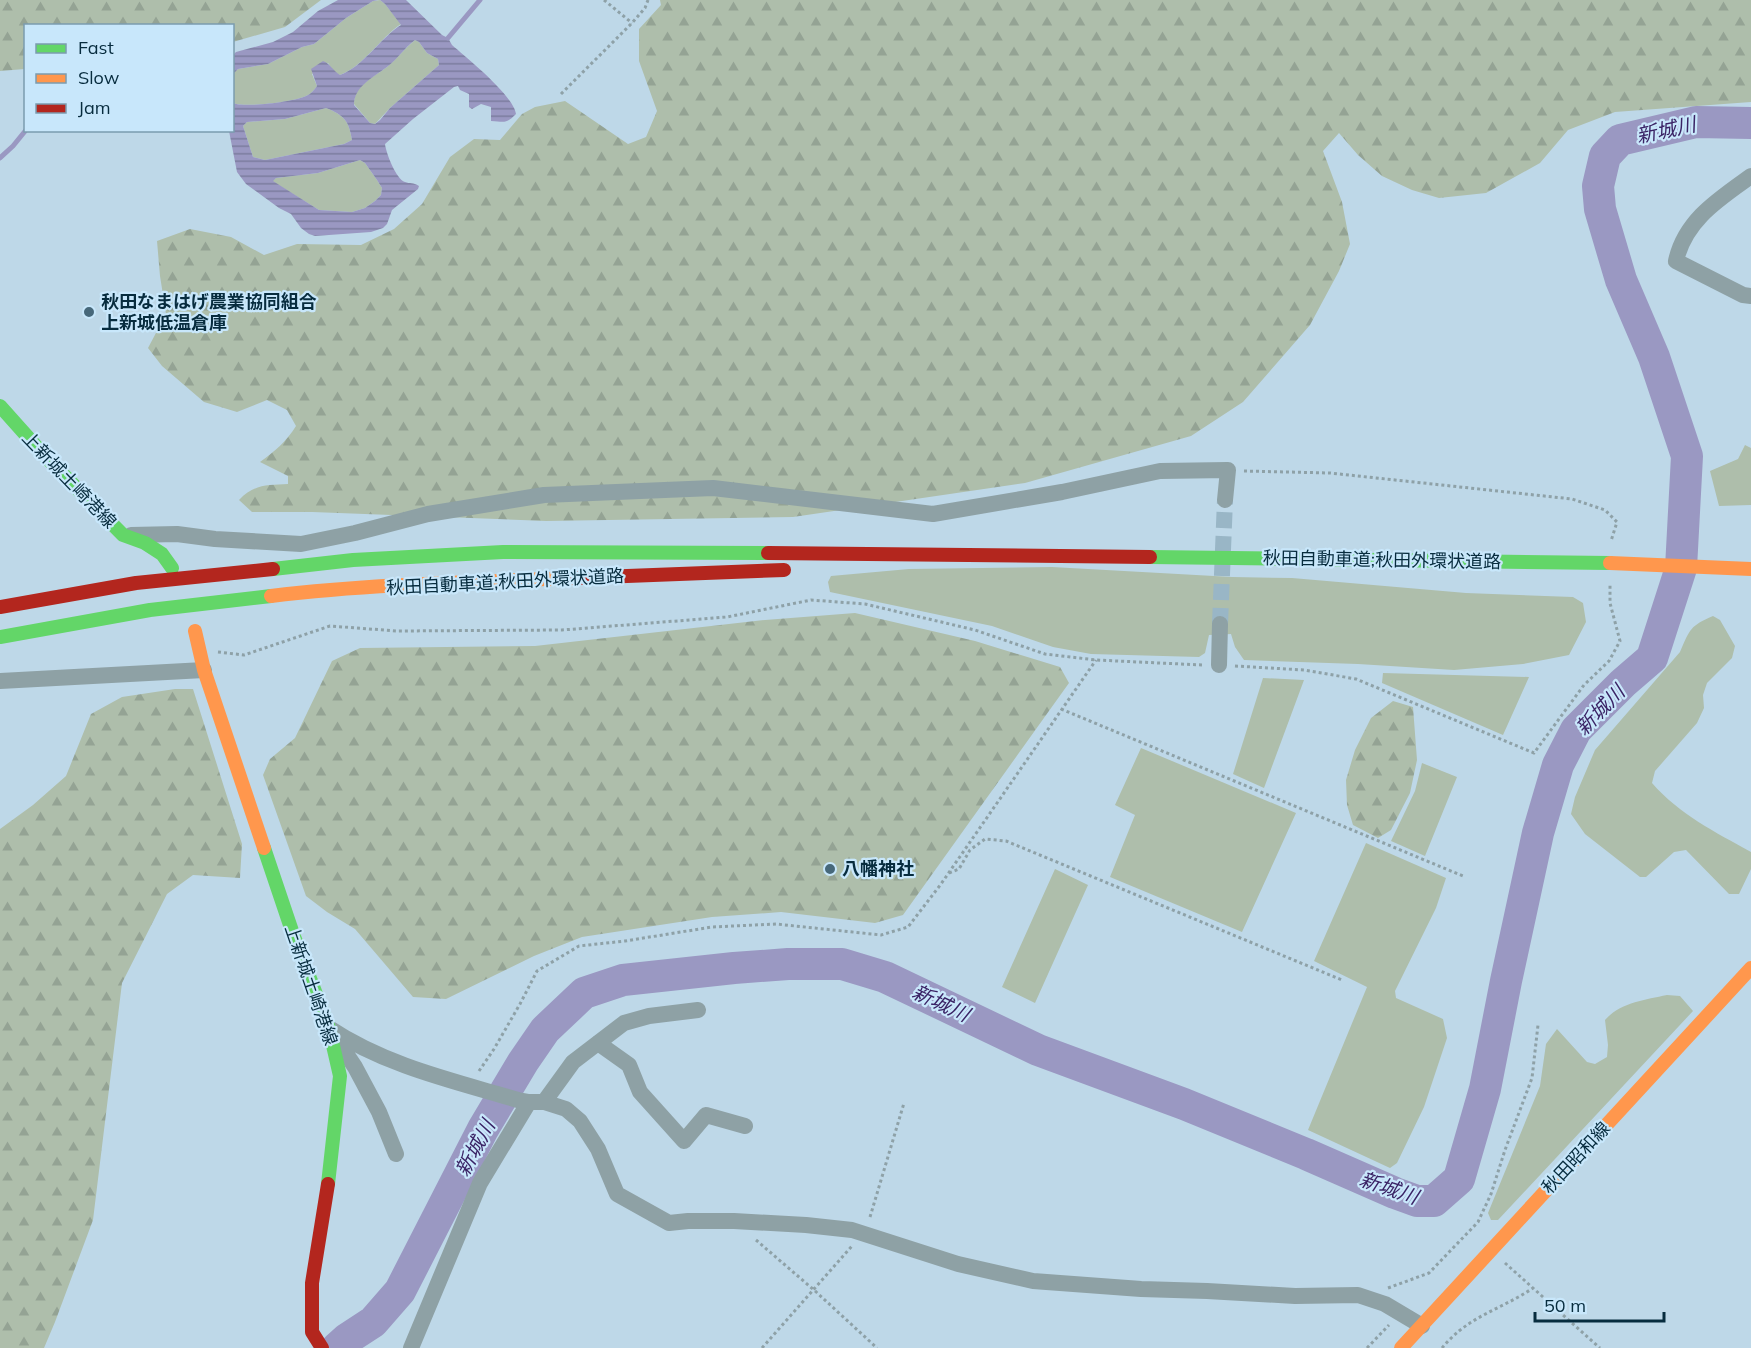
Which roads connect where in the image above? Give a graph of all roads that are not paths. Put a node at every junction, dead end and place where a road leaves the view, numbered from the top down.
1 (1751, 176) edge
2 (1751, 296) edge
3 (0, 406) edge
4 (1225, 500) tunnel mouth
5 (123, 535) junction
6 (1014, 556) junction
7 (172, 568) dead end
8 (857, 568) dead end
9 (1745, 568) edge
10 (800, 570) dead end
11 (0, 607) edge
12 (1220, 624) tunnel mouth
13 (195, 631) dead end
14 (0, 637) edge
15 (1219, 665) road end
16 (204, 670) junction
17 (0, 681) edge
18 (1751, 968) edge
19 (698, 1010) dead end
20 (329, 1028) junction
21 (598, 1043) junction
22 (530, 1101) junction
23 (745, 1126) dead end
24 (396, 1154) dead end
25 (1422, 1326) junction
26 (322, 1348) edge
27 (411, 1348) edge
28 (1401, 1348) edge

1 - 2 street
3 - 5 main road, 上新城土崎港線
4 - 5 street
5 - 7 main road, 上新城土崎港線
6 - 8 main road, 秋田自動車道;秋田外環状道路
6 - 9 main road, 秋田自動車道;秋田外環状道路
6 - 11 main road, 秋田自動車道;秋田外環状道路
10 - 14 main road, 秋田自動車道;秋田外環状道路
12 - 15 street
13 - 16 main road, 上新城土崎港線
16 - 17 street
16 - 20 main road, 上新城土崎港線
18 - 25 main road, 秋田昭和線
19 - 21 street
20 - 22 street
20 - 24 street
20 - 26 main road, 上新城土崎港線
21 - 22 street
21 - 23 street
22 - 25 street
22 - 27 street
25 - 28 main road, 秋田昭和線

